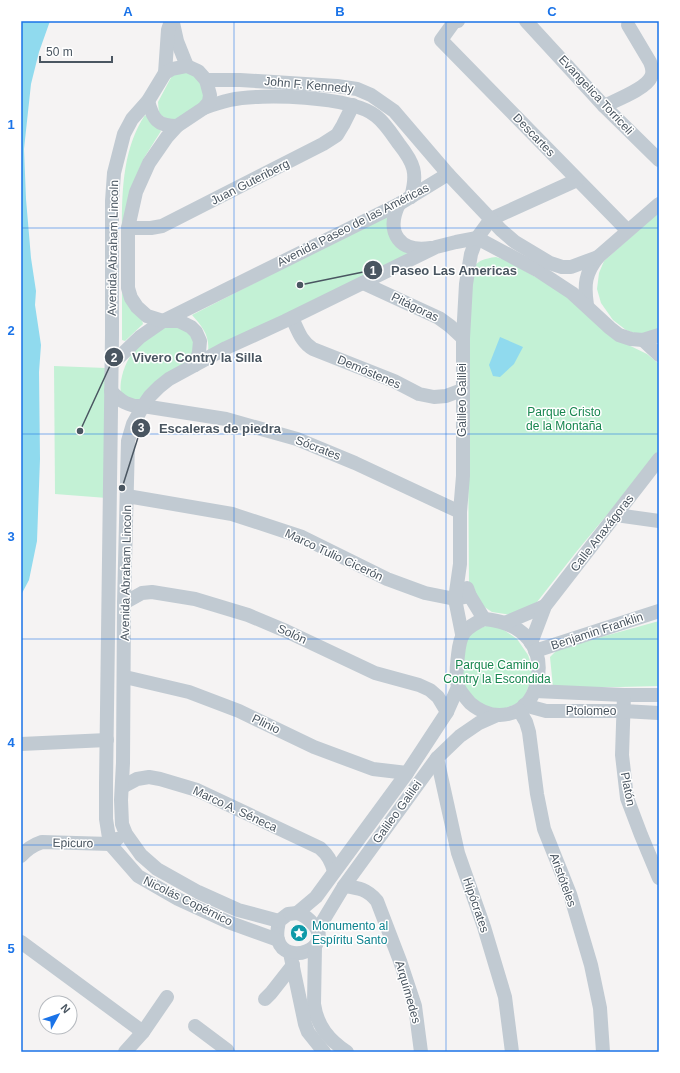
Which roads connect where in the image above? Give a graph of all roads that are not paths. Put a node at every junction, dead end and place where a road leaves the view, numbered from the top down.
1 (171, 21) edge
2 (458, 21) edge
3 (530, 25) edge
4 (628, 25) dead end
5 (187, 66) junction
6 (165, 73) junction
7 (206, 80) junction
8 (148, 101) junction
9 (354, 105) junction
10 (604, 106) junction
11 (204, 108) junction
12 (177, 126) junction
13 (659, 160) edge
14 (448, 174) junction
15 (578, 180) junction
16 (405, 200) junction
17 (659, 204) edge
18 (492, 219) junction
19 (128, 228) junction
20 (627, 230) junction
21 (477, 238) junction
22 (436, 248) junction
23 (598, 257) junction
24 (363, 283) junction
25 (586, 306) junction
26 (292, 318) junction
27 (163, 321) junction
28 (659, 335) edge
29 (462, 338) junction
30 (643, 340) junction
31 (659, 355) edge
32 (112, 364) junction
33 (195, 365) junction
34 (462, 390) junction
35 (111, 391) junction
36 (144, 406) junction
37 (659, 459) edge
38 (127, 496) junction
39 (460, 512) junction
40 (616, 515) junction
41 (659, 521) edge
42 (460, 564) junction
43 (470, 596) junction
44 (455, 599) junction
45 (124, 603) junction
46 (545, 606) junction
47 (659, 611) edge
48 (484, 619) junction
49 (505, 623) junction
50 (462, 634) junction
51 (533, 647) junction
52 (125, 677) junction
53 (458, 687) junction
54 (535, 691) junction
55 (624, 695) junction
56 (659, 695) edge
57 (521, 708) junction
58 (623, 711) junction
59 (448, 712) junction
60 (659, 713) edge
61 (497, 715) junction
62 (107, 740) junction
63 (21, 744) edge
64 (437, 758) junction
65 (407, 773) junction
66 (122, 787) junction
67 (126, 834) junction
68 (110, 844) junction
69 (21, 856) edge
70 (334, 871) junction
71 (659, 878) edge
72 (344, 886) junction
73 (297, 913) junction
74 (279, 921) junction
75 (318, 929) junction
76 (278, 940) junction
77 (21, 942) edge
78 (315, 946) junction
79 (291, 959) junction
80 (167, 997) dead end
81 (265, 999) dead end
82 (195, 1026) dead end
83 (143, 1032) junction
84 (125, 1052) edge
85 (228, 1052) edge
86 (324, 1052) edge
87 (347, 1052) edge
88 (421, 1052) edge
89 (512, 1052) edge
90 (603, 1052) edge

1 - 5 street
1 - 6 street
2 - 15 street, Descartes
3 - 10 street, Evangelica Torriceli
4 - 10 street
5 - 6 street
5 - 7 street
6 - 8 street, Avenida Abraham Lincoln
7 - 11 street
7 - 14 street, John F. Kennedy
8 - 12 street
8 - 32 street, Avenida Abraham Lincoln
9 - 11 street, John F. Kennedy
9 - 16 street, John F. Kennedy
9 - 19 street, Juan Guteriberg
10 - 13 street, Evangelica Torriceli
11 - 12 street, Avenida Abraham Lincoln
12 - 19 street, Avenida Abraham Lincoln
14 - 16 street, Avenida Paseo de las Américas
14 - 18 street
15 - 18 street
15 - 20 street, Descartes
16 - 22 street, John F. Kennedy
16 - 27 street, Avenida Paseo de las Américas
17 - 20 street
18 - 21 street, Galileo Galilei
18 - 23 street
19 - 27 street, Avenida Abraham Lincoln
20 - 23 street
21 - 22 street
21 - 25 street
21 - 29 street, Galileo Galilei
22 - 24 street
23 - 25 street
24 - 26 street
24 - 29 street, Pitágoras
25 - 30 street
26 - 33 street
26 - 34 street, Demóstenes
27 - 32 street, Avenida Paseo de las Américas
27 - 33 street, Avenida Abraham Lincoln
28 - 30 street
29 - 34 street, Galileo Galilei
30 - 31 street
32 - 35 street, Avenida Abraham Lincoln
33 - 36 street, Avenida Abraham Lincoln
34 - 39 street, Galileo Galilei
35 - 36 street, Sócrates
35 - 62 street, Avenida Abraham Lincoln
36 - 38 street, Avenida Abraham Lincoln
36 - 39 street, Sócrates
37 - 40 street, Calle Anaxágoras
38 - 44 street, Marco Tulio Cicerón
38 - 45 street, Avenida Abraham Lincoln
39 - 42 street, Galileo Galilei
40 - 41 street
40 - 46 street, Calle Anaxágoras
42 - 43 street, Galileo Galilei
42 - 44 street, Galileo Galilei
43 - 44 street, Marco Tulio Cicerón
43 - 48 street, Galileo Galilei
44 - 50 street, Galileo Galilei
45 - 52 street, Avenida Abraham Lincoln
45 - 59 street, Solón
46 - 49 street, Calle Anaxágoras
46 - 51 street, Calle Anaxágoras
47 - 51 street, Benjamin Franklin
48 - 49 street
48 - 50 street
49 - 51 street
50 - 53 street
51 - 54 street
52 - 65 street, Plinio
52 - 66 street, Avenida Abraham Lincoln
53 - 59 street, Galileo Galilei
53 - 61 street
54 - 55 street, Ptolomeo
54 - 57 street
55 - 56 street, Ptolomeo
55 - 58 street, Platón
57 - 58 street, Ptolomeo
57 - 61 street
57 - 90 street, Aristóteles
58 - 60 street, Ptolomeo
58 - 71 street, Platón
59 - 65 street, Galileo Galilei
61 - 64 street, Galileo Galilei
62 - 63 street
62 - 68 street, Avenida Abraham Lincoln
64 - 72 street, Galileo Galilei
64 - 89 street, Hipócrates
65 - 70 street, Galileo Galilei
66 - 67 street, Avenida Abraham Lincoln
66 - 70 street, Marco A. Séneca
67 - 68 street, Epicuro
67 - 74 street, Nicolás Copérnico
68 - 69 street, Epicuro
68 - 76 street, Nicolás Copérnico
70 - 73 street, Galileo Galilei
72 - 75 street, Galileo Galilei
72 - 88 street, Arquímedes
73 - 74 street
73 - 75 street
74 - 76 street
75 - 78 street
76 - 79 street
77 - 83 street
78 - 79 street
78 - 87 street
79 - 81 street
79 - 86 street
80 - 83 street
82 - 85 street
83 - 84 street

